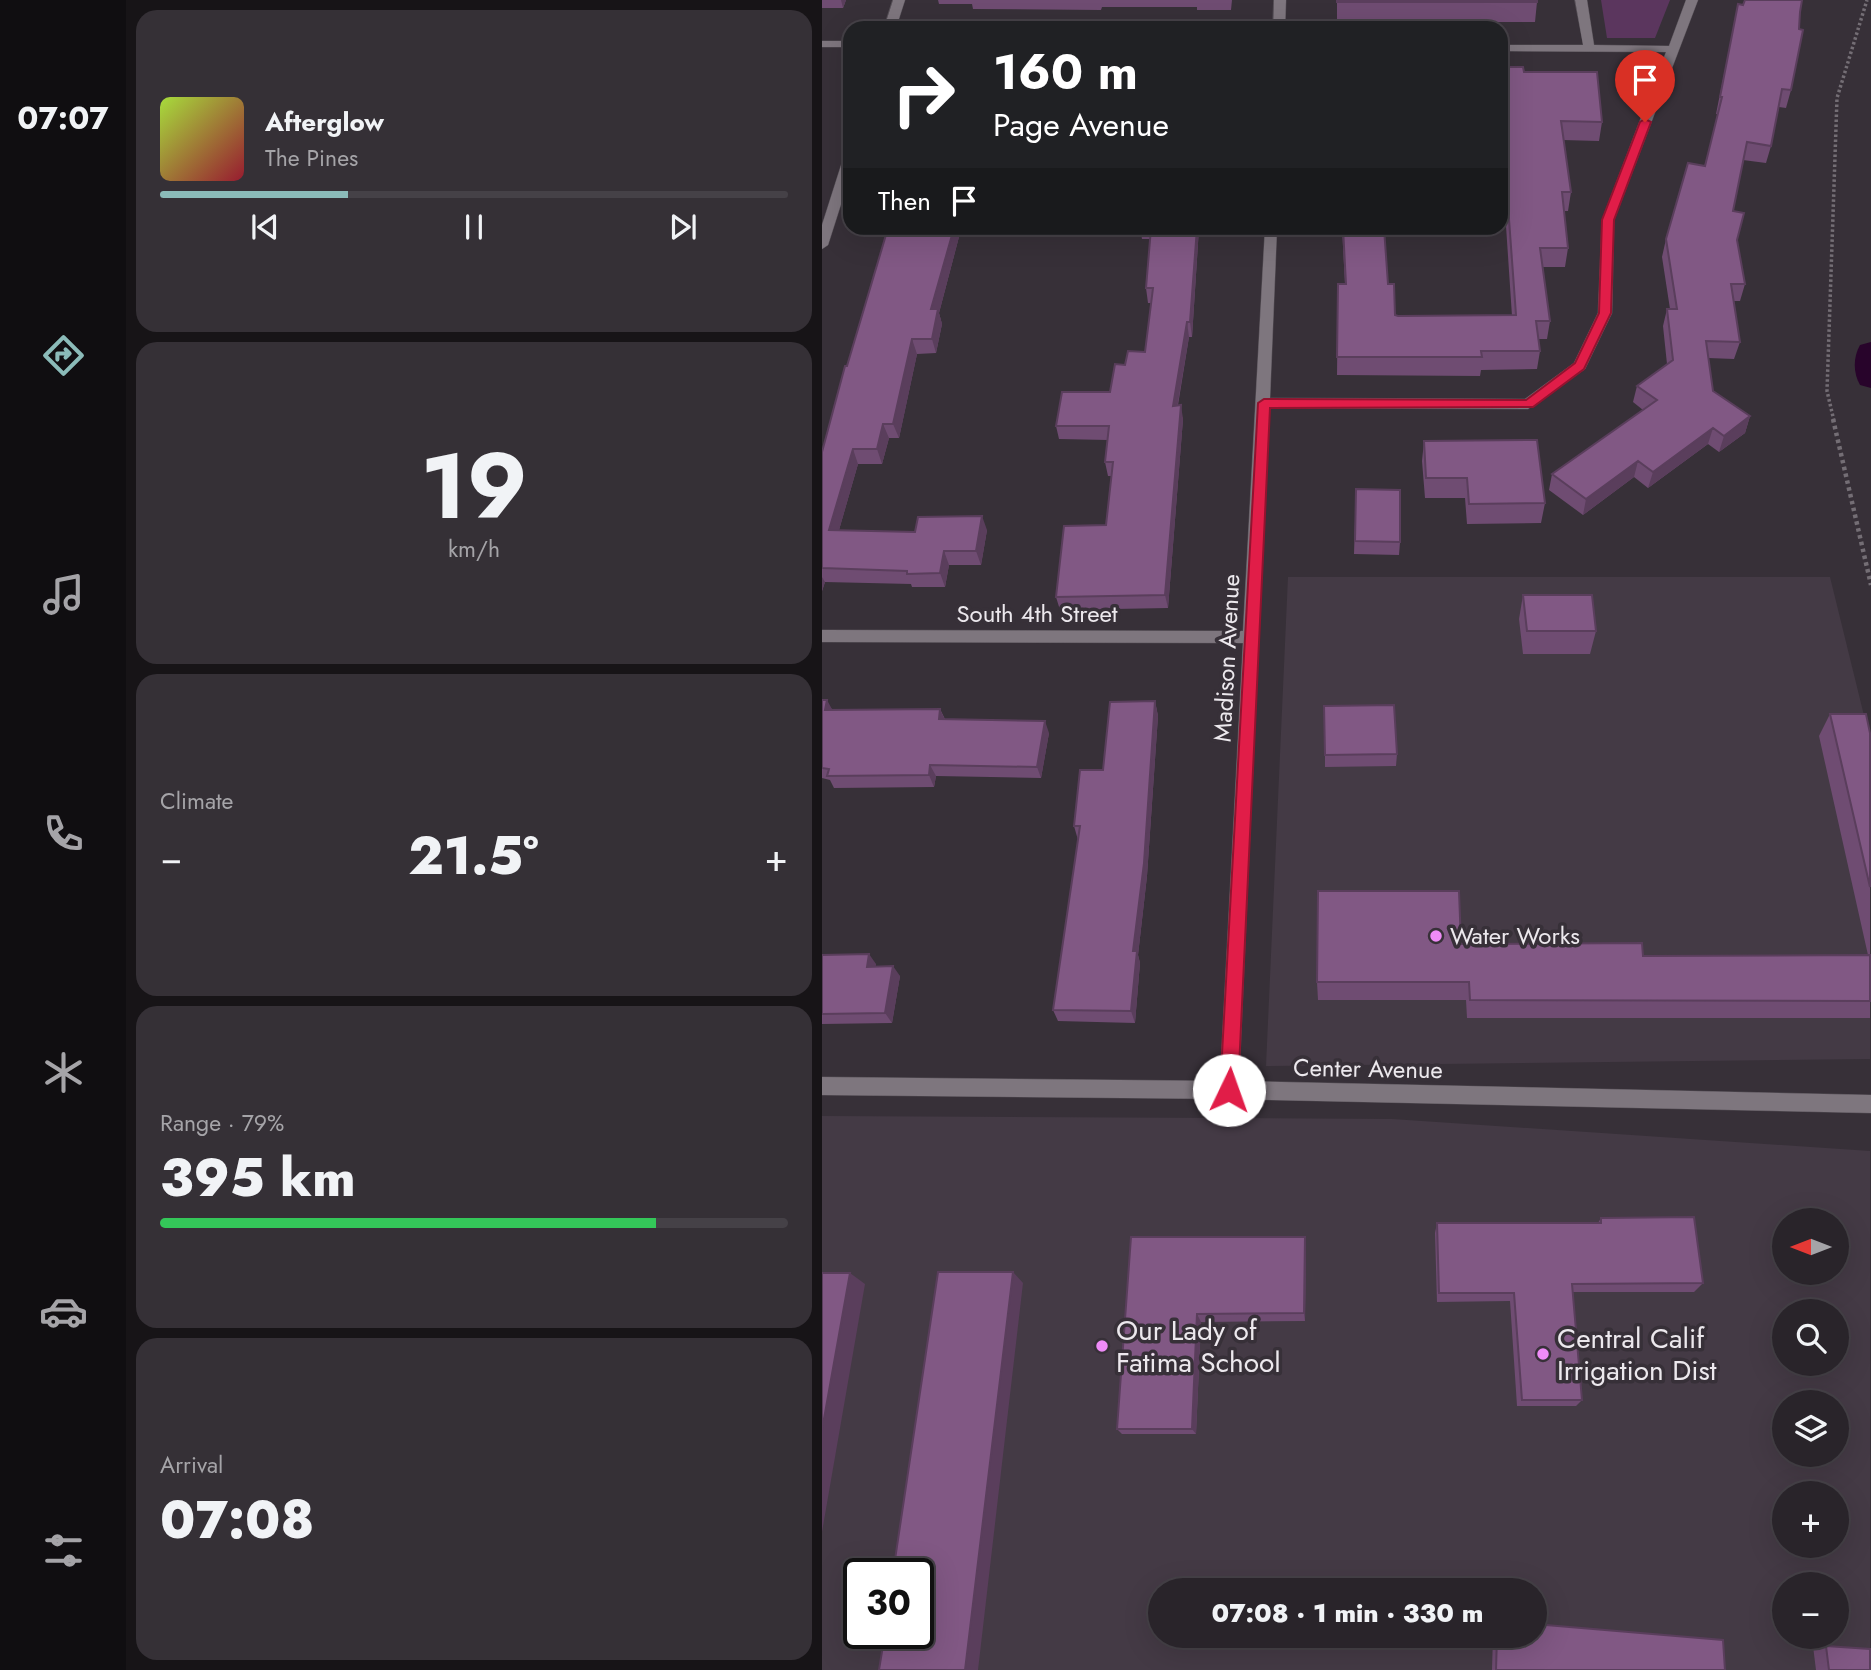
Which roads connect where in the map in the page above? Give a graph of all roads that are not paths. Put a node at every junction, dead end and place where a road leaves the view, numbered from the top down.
1 (899, 0) edge
2 (1280, 0) edge
3 (1581, 0) edge
4 (1692, 0) edge
5 (892, 21) edge
6 (1279, 21) edge
7 (822, 44) edge
8 (843, 44) edge
9 (1508, 48) edge
10 (1589, 49) junction
11 (1673, 49) junction
12 (843, 178) edge
13 (1271, 235) edge
14 (822, 245) edge
15 (1264, 403) junction
16 (822, 636) edge
17 (1252, 638) junction
18 (822, 1086) edge
19 (1229, 1090) junction
20 (1870, 1104) edge

1 - 5 street
2 - 6 street
3 - 10 street
4 - 11 street
7 - 8 street
9 - 10 street
10 - 11 street
11 - 15 street
12 - 14 street
13 - 15 street, Madison Avenue
15 - 17 street, Madison Avenue
16 - 17 street, South 4th Street
17 - 19 street, Madison Avenue
18 - 19 street, Center Avenue
19 - 20 street, Center Avenue

